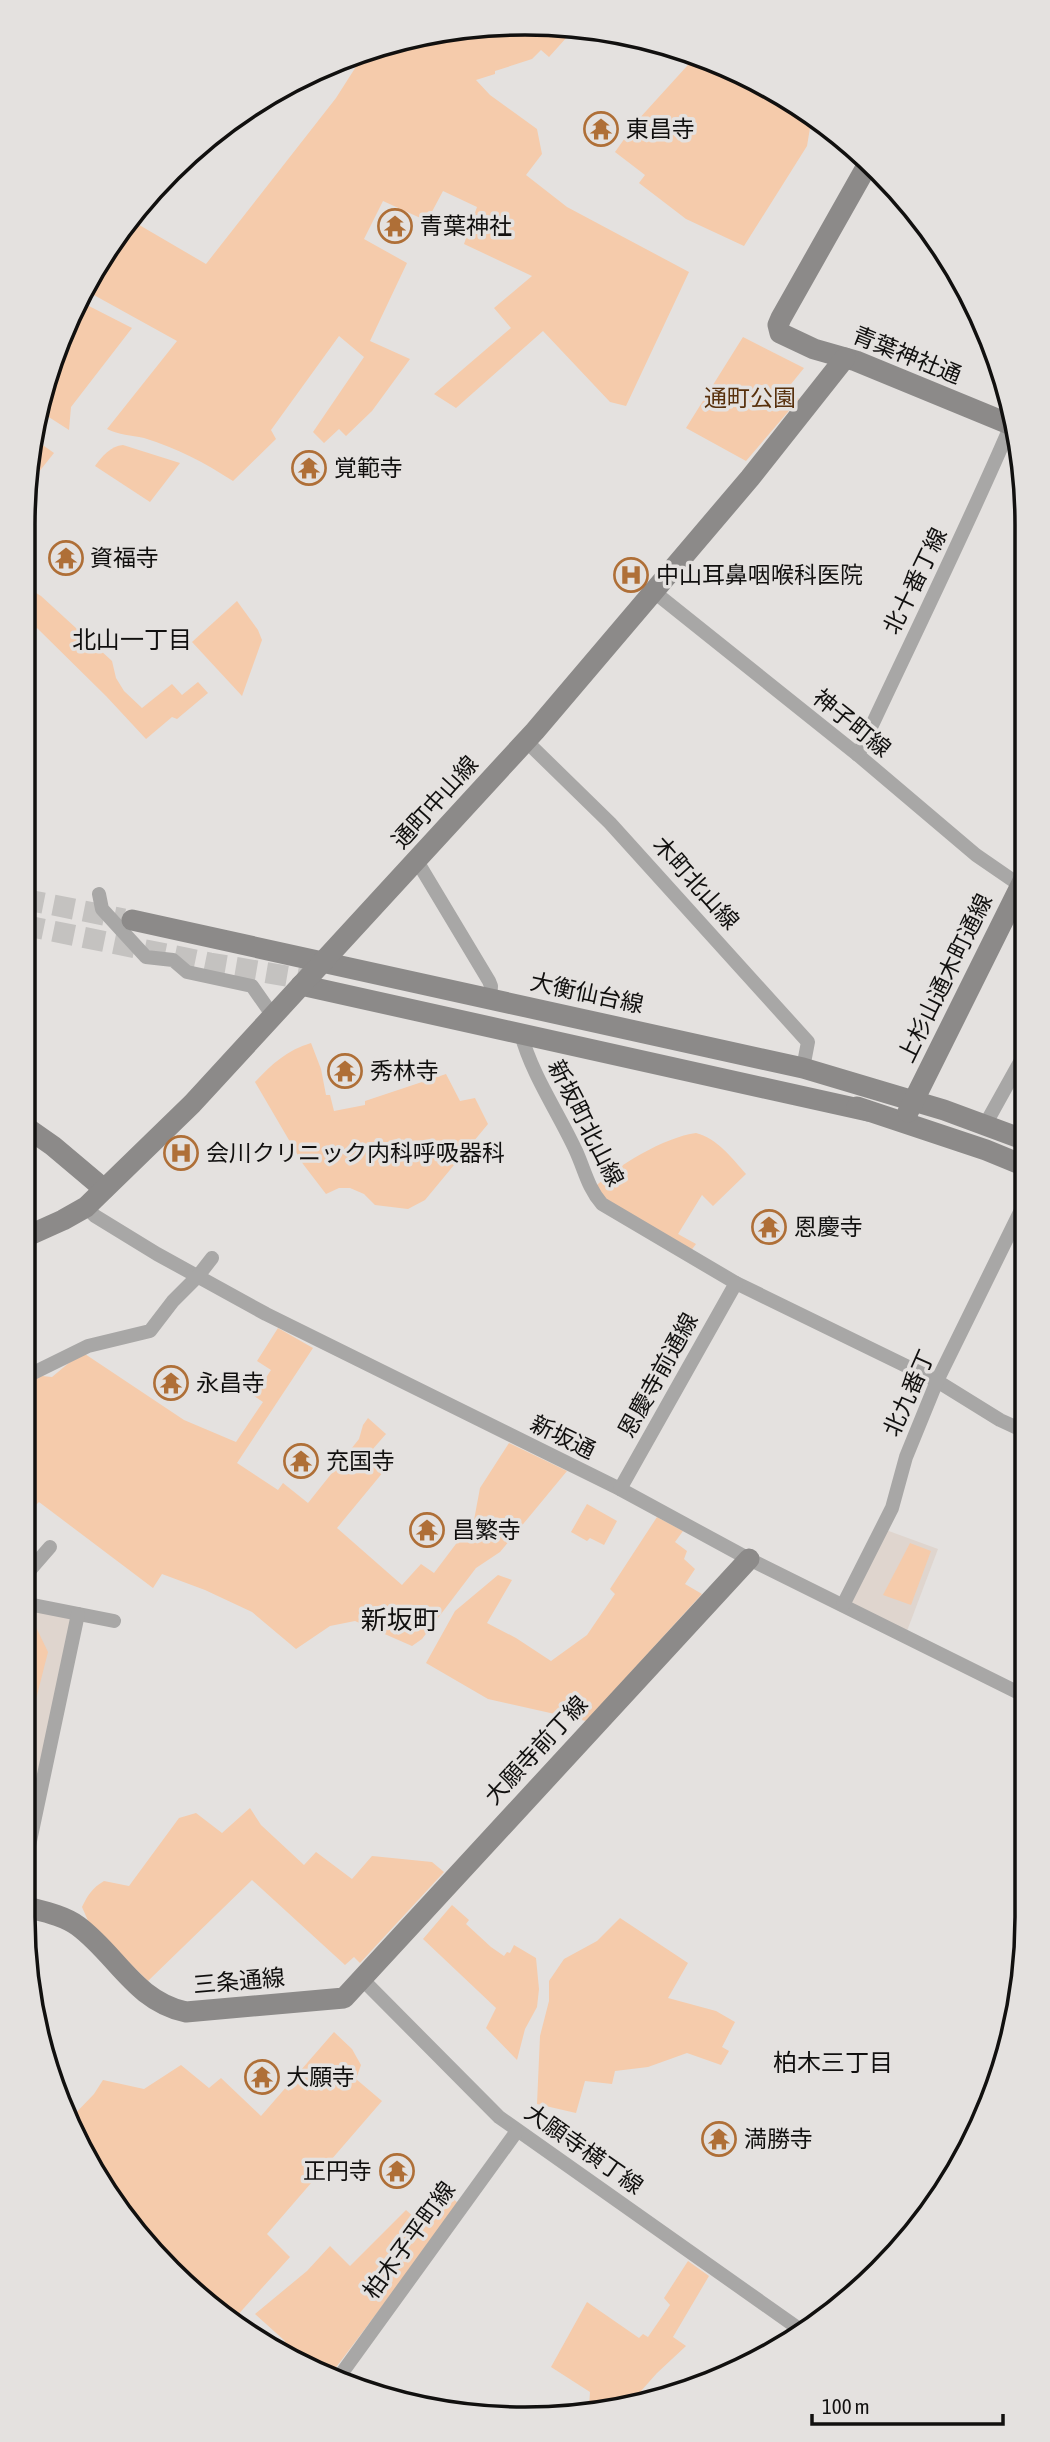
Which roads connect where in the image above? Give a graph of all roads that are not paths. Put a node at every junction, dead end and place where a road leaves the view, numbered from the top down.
1 (864, 172) edge
2 (845, 358) junction
3 (1004, 422) edge
4 (1007, 438) edge
5 (653, 592) junction
6 (526, 741) junction
7 (858, 755) junction
8 (417, 861) junction
9 (1015, 879) edge
10 (99, 894) dead end
11 (1015, 900) edge
12 (132, 920) tunnel mouth
13 (321, 962) junction
14 (301, 985) junction
15 (490, 999) junction
16 (273, 1016) junction
17 (517, 1027) junction
18 (803, 1068) junction
19 (1015, 1071) edge
20 (914, 1101) junction
21 (904, 1121) junction
22 (985, 1125) junction
23 (35, 1133) edge
24 (1015, 1136) edge
25 (1015, 1163) edge
26 (104, 1189) junction
27 (86, 1207) junction
28 (1015, 1222) edge
29 (35, 1233) edge
30 (212, 1258) dead end
31 (198, 1276) junction
32 (736, 1283) junction
33 (35, 1372) edge
34 (937, 1381) junction
35 (1015, 1427) edge
36 (620, 1489) junction
37 (50, 1547) dead end
38 (749, 1559) junction
39 (35, 1564) edge
40 (35, 1605) edge
41 (843, 1605) junction
42 (78, 1614) junction
43 (114, 1621) dead end
44 (1015, 1691) edge
45 (35, 1817) edge
46 (35, 1910) edge
47 (362, 1979) junction
48 (517, 2131) junction
49 (794, 2326) edge
50 (342, 2372) edge

1 - 2 street, 青葉神社通
2 - 3 street, 青葉神社通
2 - 5 street, 通町中山線
4 - 7 street, 北十番丁線
5 - 6 street, 通町中山線
5 - 7 street, 神子町線
6 - 8 street, 通町中山線
6 - 18 street, 木町北山線
7 - 9 street, 神子町線
8 - 13 street, 通町中山線
8 - 15 street
10 - 16 street
11 - 20 street, 上杉山通木町通線
12 - 13 street, 大衡仙台線
13 - 14 street, 通町中山線
13 - 15 street, 大衡仙台線
14 - 16 street, 通町中山線
14 - 17 street
15 - 18 street, 大衡仙台線
16 - 26 street, 通町中山線
17 - 21 street
17 - 32 street, 新坂町北山線
18 - 20 street, 大衡仙台線
19 - 22 street
20 - 21 street, 上杉山通木町通線
20 - 22 street, 大衡仙台線
21 - 25 street
22 - 24 street, 大衡仙台線
23 - 26 street
26 - 27 street, 通町中山線
27 - 29 street, 通町中山線
27 - 31 street, 新坂通
28 - 34 street, 北九番丁
30 - 31 street
31 - 33 street
31 - 36 street, 新坂通
32 - 34 street, 新坂町北山線
32 - 36 street, 恩慶寺前通線
34 - 35 street, 新坂町北山線
34 - 41 street, 北九番丁
36 - 38 street, 新坂通
37 - 39 street
38 - 41 street, 新坂通
38 - 47 street, 大願寺前丁線
40 - 42 street
41 - 44 street, 新坂通
42 - 43 street
42 - 45 street
46 - 47 street, 三条通線
47 - 48 street, 大願寺横丁線
48 - 49 street, 大願寺横丁線
48 - 50 street, 柏木子平町線

